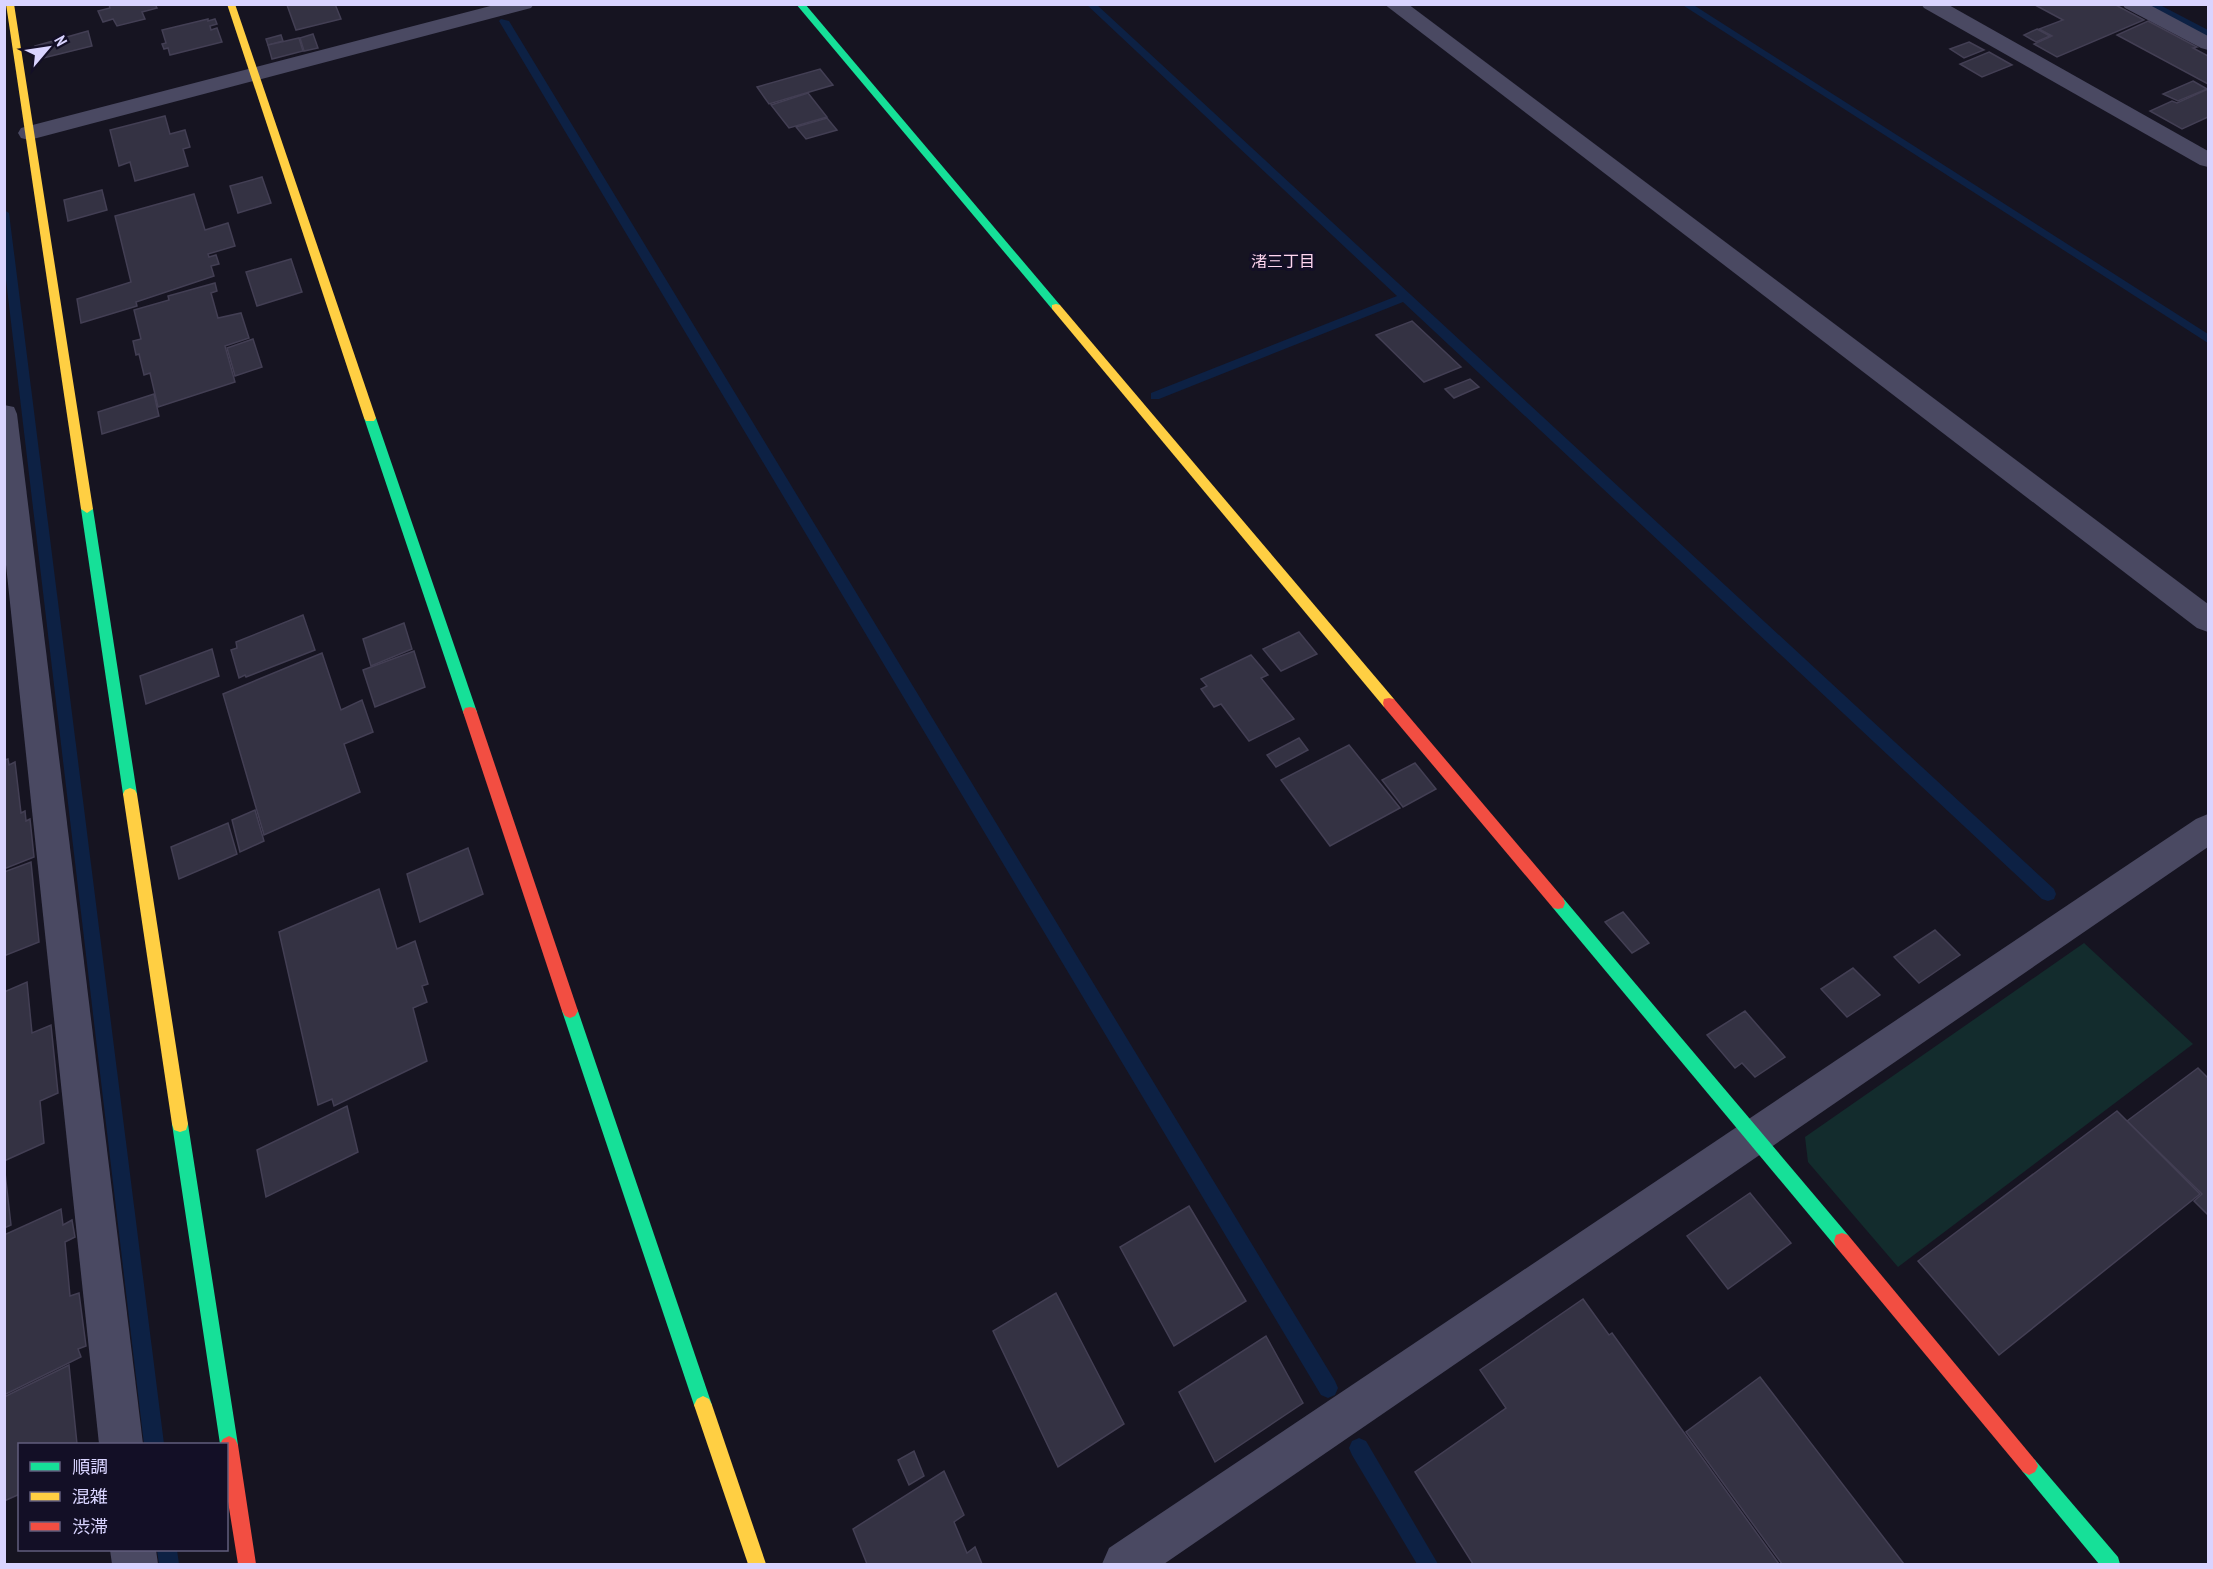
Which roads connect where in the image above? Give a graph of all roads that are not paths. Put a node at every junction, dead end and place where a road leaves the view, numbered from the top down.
1 (10, 4) edge
2 (231, 4) edge
3 (524, 4) edge
4 (800, 4) edge
5 (1394, 4) edge
6 (1931, 4) edge
7 (2132, 4) edge
8 (2174, 4) edge
9 (2208, 22) edge
10 (2208, 44) edge
11 (254, 74) junction
12 (18, 126) edge
13 (2208, 160) edge
14 (4, 414) edge
15 (2208, 620) edge
16 (2208, 829) edge
17 (1755, 1136) junction
18 (121, 1443) edge
19 (227, 1443) edge
20 (228, 1450) edge
21 (246, 1564) edge
22 (757, 1564) edge
23 (1125, 1564) edge
24 (2111, 1564) edge

1 - 12 street
2 - 11 street
3 - 11 street
4 - 17 street
5 - 15 street
6 - 13 street
7 - 10 street
8 - 9 street
11 - 12 street
11 - 22 street
12 - 19 street
14 - 18 street
16 - 17 street
17 - 23 street
17 - 24 street
20 - 21 street

